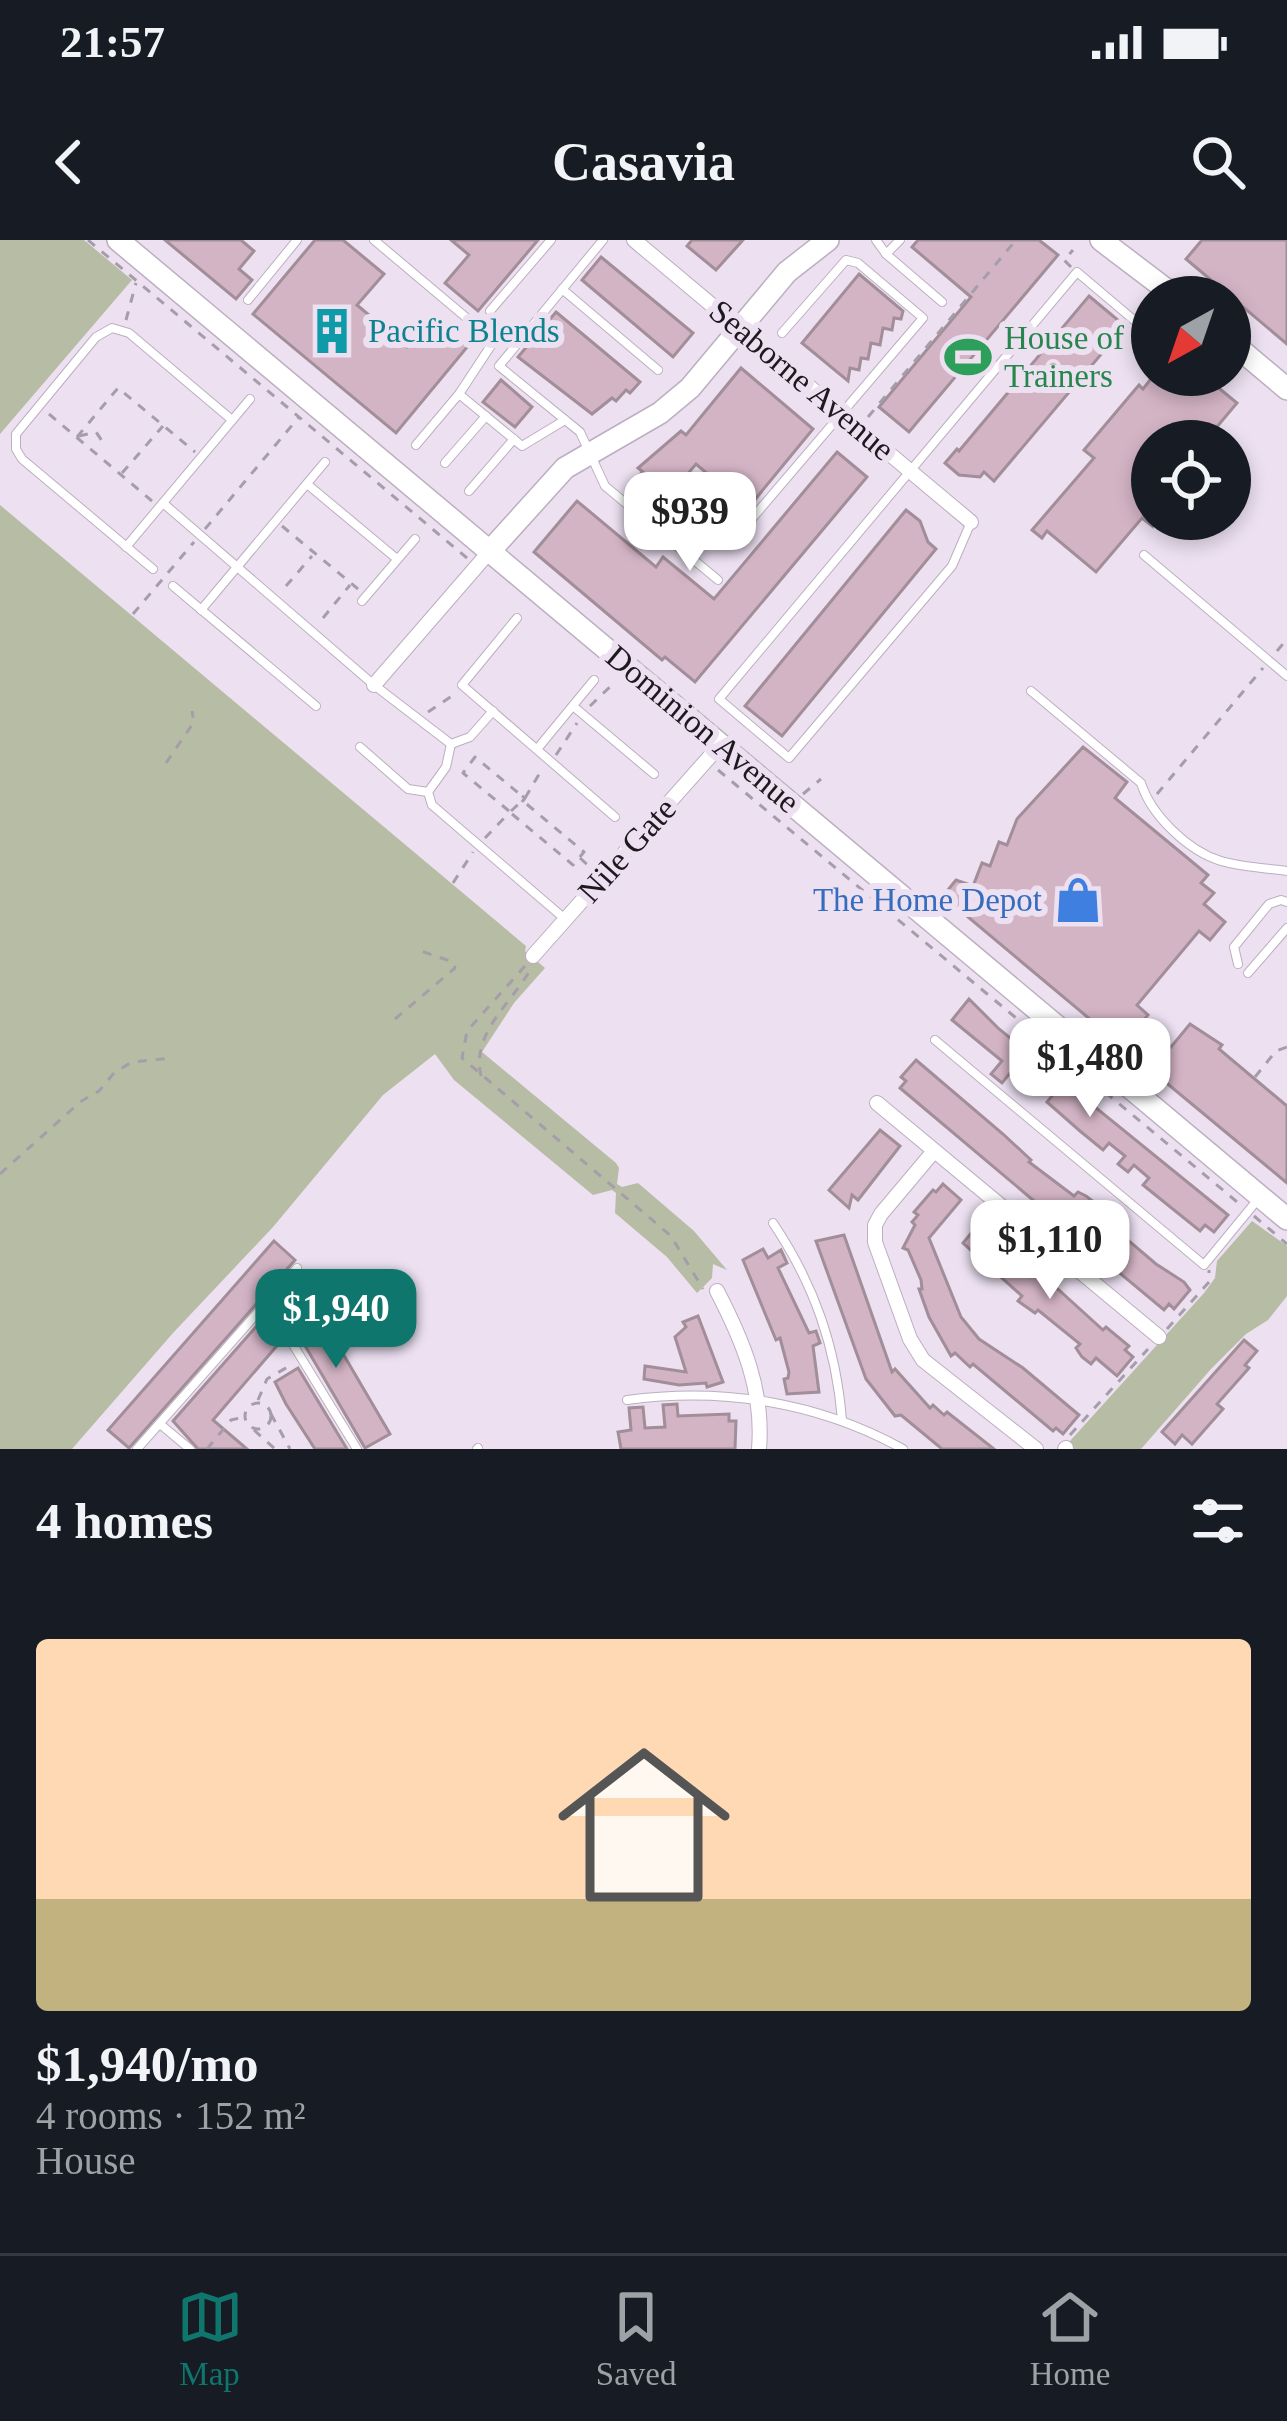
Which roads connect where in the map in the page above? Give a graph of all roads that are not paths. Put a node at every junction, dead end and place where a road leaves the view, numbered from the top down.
1 (118, 240) edge
2 (297, 240) edge
3 (374, 240) edge
4 (550, 240) edge
5 (603, 240) edge
6 (634, 240) edge
7 (828, 240) edge
8 (876, 240) edge
9 (900, 240) edge
10 (1101, 240) edge
11 (886, 254) junction
12 (1148, 276) edge
13 (562, 290) junction
14 (248, 299) dead end
15 (942, 302) dead end
16 (490, 311) dead end
17 (1131, 318) edge
18 (740, 328) junction
19 (782, 333) dead end
20 (1251, 358) edge
21 (658, 370) dead end
22 (1287, 388) edge
23 (459, 394) junction
24 (250, 399) dead end
25 (841, 412) junction
26 (486, 416) junction
27 (232, 420) junction
28 (565, 420) junction
29 (514, 439) junction
30 (416, 445) dead end
31 (587, 453) junction
32 (325, 463) dead end
33 (446, 463) dead end
34 (910, 471) junction
35 (307, 484) junction
36 (469, 491) dead end
37 (687, 492) dead end
38 (158, 502) junction
39 (971, 521) joint
40 (415, 538) dead end
41 (126, 547) junction
42 (490, 550) junction
43 (1144, 555) dead end
44 (397, 560) junction
45 (238, 566) junction
46 (153, 569) road end
47 (718, 580) dead end
48 (173, 586) road end
49 (364, 598) road end
50 (201, 610) junction
51 (518, 618) dead end
52 (1287, 676) edge
53 (594, 680) dead end
54 (374, 685) junction
55 (1031, 691) dead end
56 (316, 706) dead end
57 (573, 706) junction
58 (493, 711) junction
59 (451, 744) junction
60 (722, 744) junction
61 (360, 747) dead end
62 (538, 748) junction
63 (654, 774) dead end
64 (428, 792) junction
65 (615, 817) dead end
66 (1287, 871) edge
67 (1287, 902) edge
68 (566, 920) junction
69 (1287, 928) edge
70 (533, 956) road end
71 (1238, 964) dead end
72 (1248, 973) dead end
73 (935, 1040) dead end
74 (877, 1103) dead end
75 (934, 1151) junction
76 (1254, 1204) junction
77 (1287, 1219) edge
78 (773, 1223) dead end
79 (297, 1268) dead end
80 (717, 1291) road end
81 (267, 1303) junction
82 (1160, 1337) road end
83 (758, 1399) junction
84 (627, 1400) dead end
85 (842, 1420) junction
86 (160, 1424) junction
87 (137, 1449) edge
88 (190, 1449) edge
89 (357, 1449) edge
90 (759, 1449) edge
91 (903, 1449) edge
92 (1036, 1449) edge

1 - 42 main road, Dominion Avenue
2 - 14 lane
3 - 23 lane
4 - 16 lane
5 - 13 lane
6 - 18 street, Seaborne Avenue
7 - 18 main road
8 - 11 lane
9 - 11 lane
10 - 12 main road
11 - 15 lane
13 - 21 lane
13 - 28 lane
17 - 34 lane
18 - 25 street, Seaborne Avenue
18 - 31 main road
19 - 25 lane
20 - 22 main road
23 - 26 lane
23 - 30 lane
24 - 27 lane
25 - 34 street, Seaborne Avenue
25 - 37 lane
26 - 29 lane
26 - 33 lane
27 - 38 lane
27 - 41 lane
28 - 29 lane
28 - 31 lane
29 - 36 lane
31 - 42 main road
31 - 47 lane
32 - 35 lane
34 - 39 street, Seaborne Avenue
34 - 39 lane
35 - 44 lane
35 - 45 lane
38 - 41 lane
38 - 45 lane
40 - 44 lane
41 - 46 lane
42 - 54 street
42 - 60 main road, Dominion Avenue
43 - 52 lane
44 - 49 lane
45 - 50 lane
45 - 54 lane
48 - 50 lane
50 - 56 lane
51 - 58 lane
53 - 57 lane
54 - 59 lane
55 - 66 lane
57 - 62 lane
57 - 63 lane
58 - 59 lane
58 - 62 lane
59 - 64 lane
60 - 68 street, Nile Gate
60 - 76 main road, Dominion Avenue
61 - 64 lane
62 - 65 lane
64 - 68 lane
67 - 71 lane
68 - 70 street, Nile Gate
69 - 72 lane
73 - 76 lane
74 - 75 street
75 - 82 street
75 - 92 street
76 - 77 main road, Dominion Avenue
78 - 85 lane
79 - 81 lane
80 - 83 street
81 - 86 lane
81 - 89 lane
83 - 84 lane
83 - 85 lane
83 - 90 street
85 - 91 lane
86 - 87 lane
86 - 88 lane

